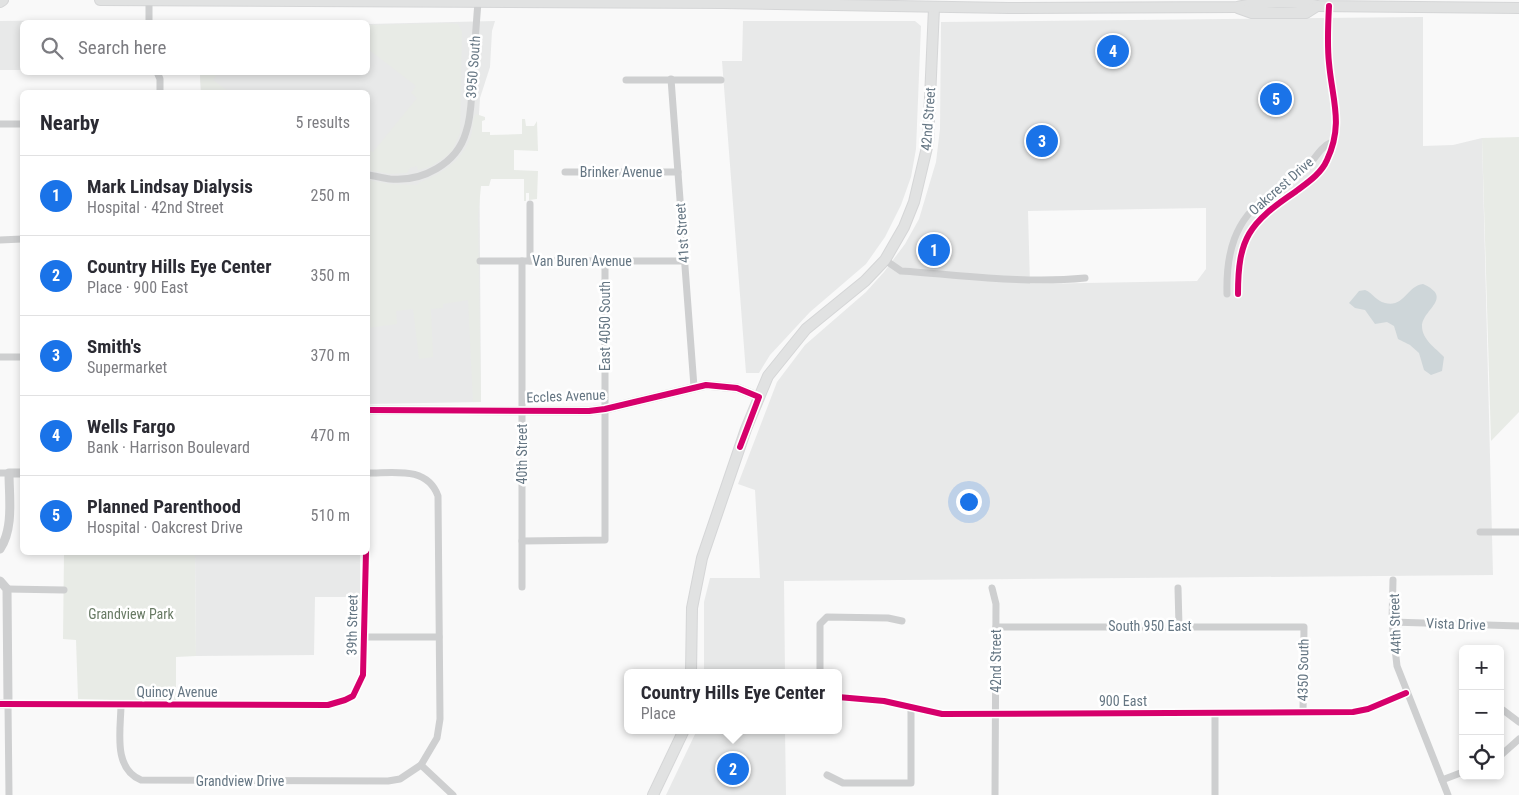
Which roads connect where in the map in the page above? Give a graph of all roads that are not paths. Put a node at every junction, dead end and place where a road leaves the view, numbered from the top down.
1 (100, 0) edge
2 (148, 0) edge
3 (478, 1) edge
4 (934, 4) edge
5 (1055, 4) edge
6 (1329, 6) junction
7 (1519, 8) edge
8 (149, 20) edge
9 (158, 75) edge
10 (671, 79) junction
11 (626, 80) dead end
12 (720, 80) dead end
13 (160, 90) edge
14 (0, 124) edge
15 (20, 124) edge
16 (1332, 142) junction
17 (565, 172) dead end
18 (678, 172) junction
19 (370, 175) edge
20 (530, 204) dead end
21 (0, 240) edge
22 (20, 240) edge
23 (885, 260) junction
24 (522, 261) junction
25 (530, 261) junction
26 (605, 261) junction
27 (684, 261) junction
28 (480, 262) dead end
29 (1085, 278) dead end
30 (1227, 294) dead end
31 (1238, 294) dead end
32 (0, 357) edge
33 (20, 357) edge
34 (694, 388) junction
35 (759, 398) junction
36 (605, 409) junction
37 (370, 410) edge
38 (522, 410) junction
39 (4, 473) edge
40 (20, 473) edge
41 (370, 473) edge
42 (1480, 532) dead end
43 (1519, 532) edge
44 (522, 540) junction
45 (0, 549) edge
46 (366, 555) edge
47 (1393, 580) dead end
48 (0, 581) edge
49 (522, 586) dead end
50 (992, 588) dead end
51 (1178, 588) dead end
52 (7, 589) junction
53 (64, 590) dead end
54 (902, 621) dead end
55 (1392, 622) junction
56 (1178, 626) junction
57 (1519, 626) edge
58 (996, 627) junction
59 (1304, 627) joint
60 (365, 637) junction
61 (439, 637) junction
62 (692, 669) edge
63 (820, 669) edge
64 (1406, 693) junction
65 (353, 696) joint
66 (842, 697) edge
67 (4, 704) edge
68 (121, 704) junction
69 (911, 708) junction
70 (1504, 711) edge
71 (1302, 712) junction
72 (996, 714) junction
73 (1216, 714) junction
74 (1519, 722) edge
75 (682, 734) edge
76 (1519, 740) edge
77 (1504, 753) edge
78 (421, 765) junction
79 (1459, 774) edge
80 (827, 775) dead end
81 (1442, 780) junction
82 (9, 795) edge
83 (453, 795) edge
84 (653, 795) edge
85 (995, 795) edge
86 (1214, 795) edge
87 (1448, 795) edge

1 - 2 main road
2 - 3 main road
2 - 8 street
3 - 4 main road
3 - 19 street, 3950 South
4 - 5 main road
4 - 23 main road, 42nd Street
5 - 6 main road
6 - 7 main road
6 - 16 street, Oakcrest Drive
9 - 13 street
10 - 11 street
10 - 12 street
10 - 18 street, 41st Street
14 - 15 street
16 - 30 street, Oakcrest Drive
16 - 31 street, Oakcrest Drive
17 - 18 street, Brinker Avenue
18 - 27 street, 41st Street
20 - 25 street
21 - 22 street
23 - 29 street
23 - 35 main road, 42nd Street
24 - 25 street, Van Buren Avenue
24 - 28 street, Van Buren Avenue
24 - 38 street, 40th Street
25 - 26 street, Van Buren Avenue
26 - 27 street, Van Buren Avenue
26 - 36 street, East 4050 South
27 - 34 street, 41st Street
32 - 33 street
34 - 35 street, Eccles Avenue
34 - 36 street, Eccles Avenue
35 - 62 main road, 42nd Street
36 - 38 street, Eccles Avenue
36 - 44 street, East 4050 South
37 - 38 street, Eccles Avenue
38 - 44 street, 40th Street
39 - 40 street
39 - 45 street
41 - 61 street, Grandview Drive
42 - 43 street
44 - 49 street, 40th Street
46 - 60 street, 39th Street
47 - 55 street, 44th Street
48 - 52 street
50 - 58 street, 42nd Street
51 - 56 street
52 - 53 street
52 - 67 street
54 - 63 street
55 - 57 street, Vista Drive
55 - 64 street, 44th Street
56 - 58 street, South 950 East
56 - 59 street, South 950 East
58 - 72 street, 42nd Street
59 - 71 street, 4350 South
60 - 61 street
60 - 65 street, 39th Street
61 - 78 street, Grandview Drive
64 - 71 street, 900 East
64 - 81 street, 44th Street
65 - 68 street, Quincy Avenue
66 - 69 street, 900 East
67 - 68 street, Quincy Avenue
67 - 82 street
68 - 78 street, Grandview Drive
69 - 72 street, 900 East
69 - 80 street
70 - 74 street
71 - 73 street, 900 East
72 - 73 street, 900 East
72 - 85 street, 42nd Street
73 - 86 street
75 - 84 main road
76 - 77 street
78 - 83 street
79 - 81 street
81 - 87 street, 44th Street

